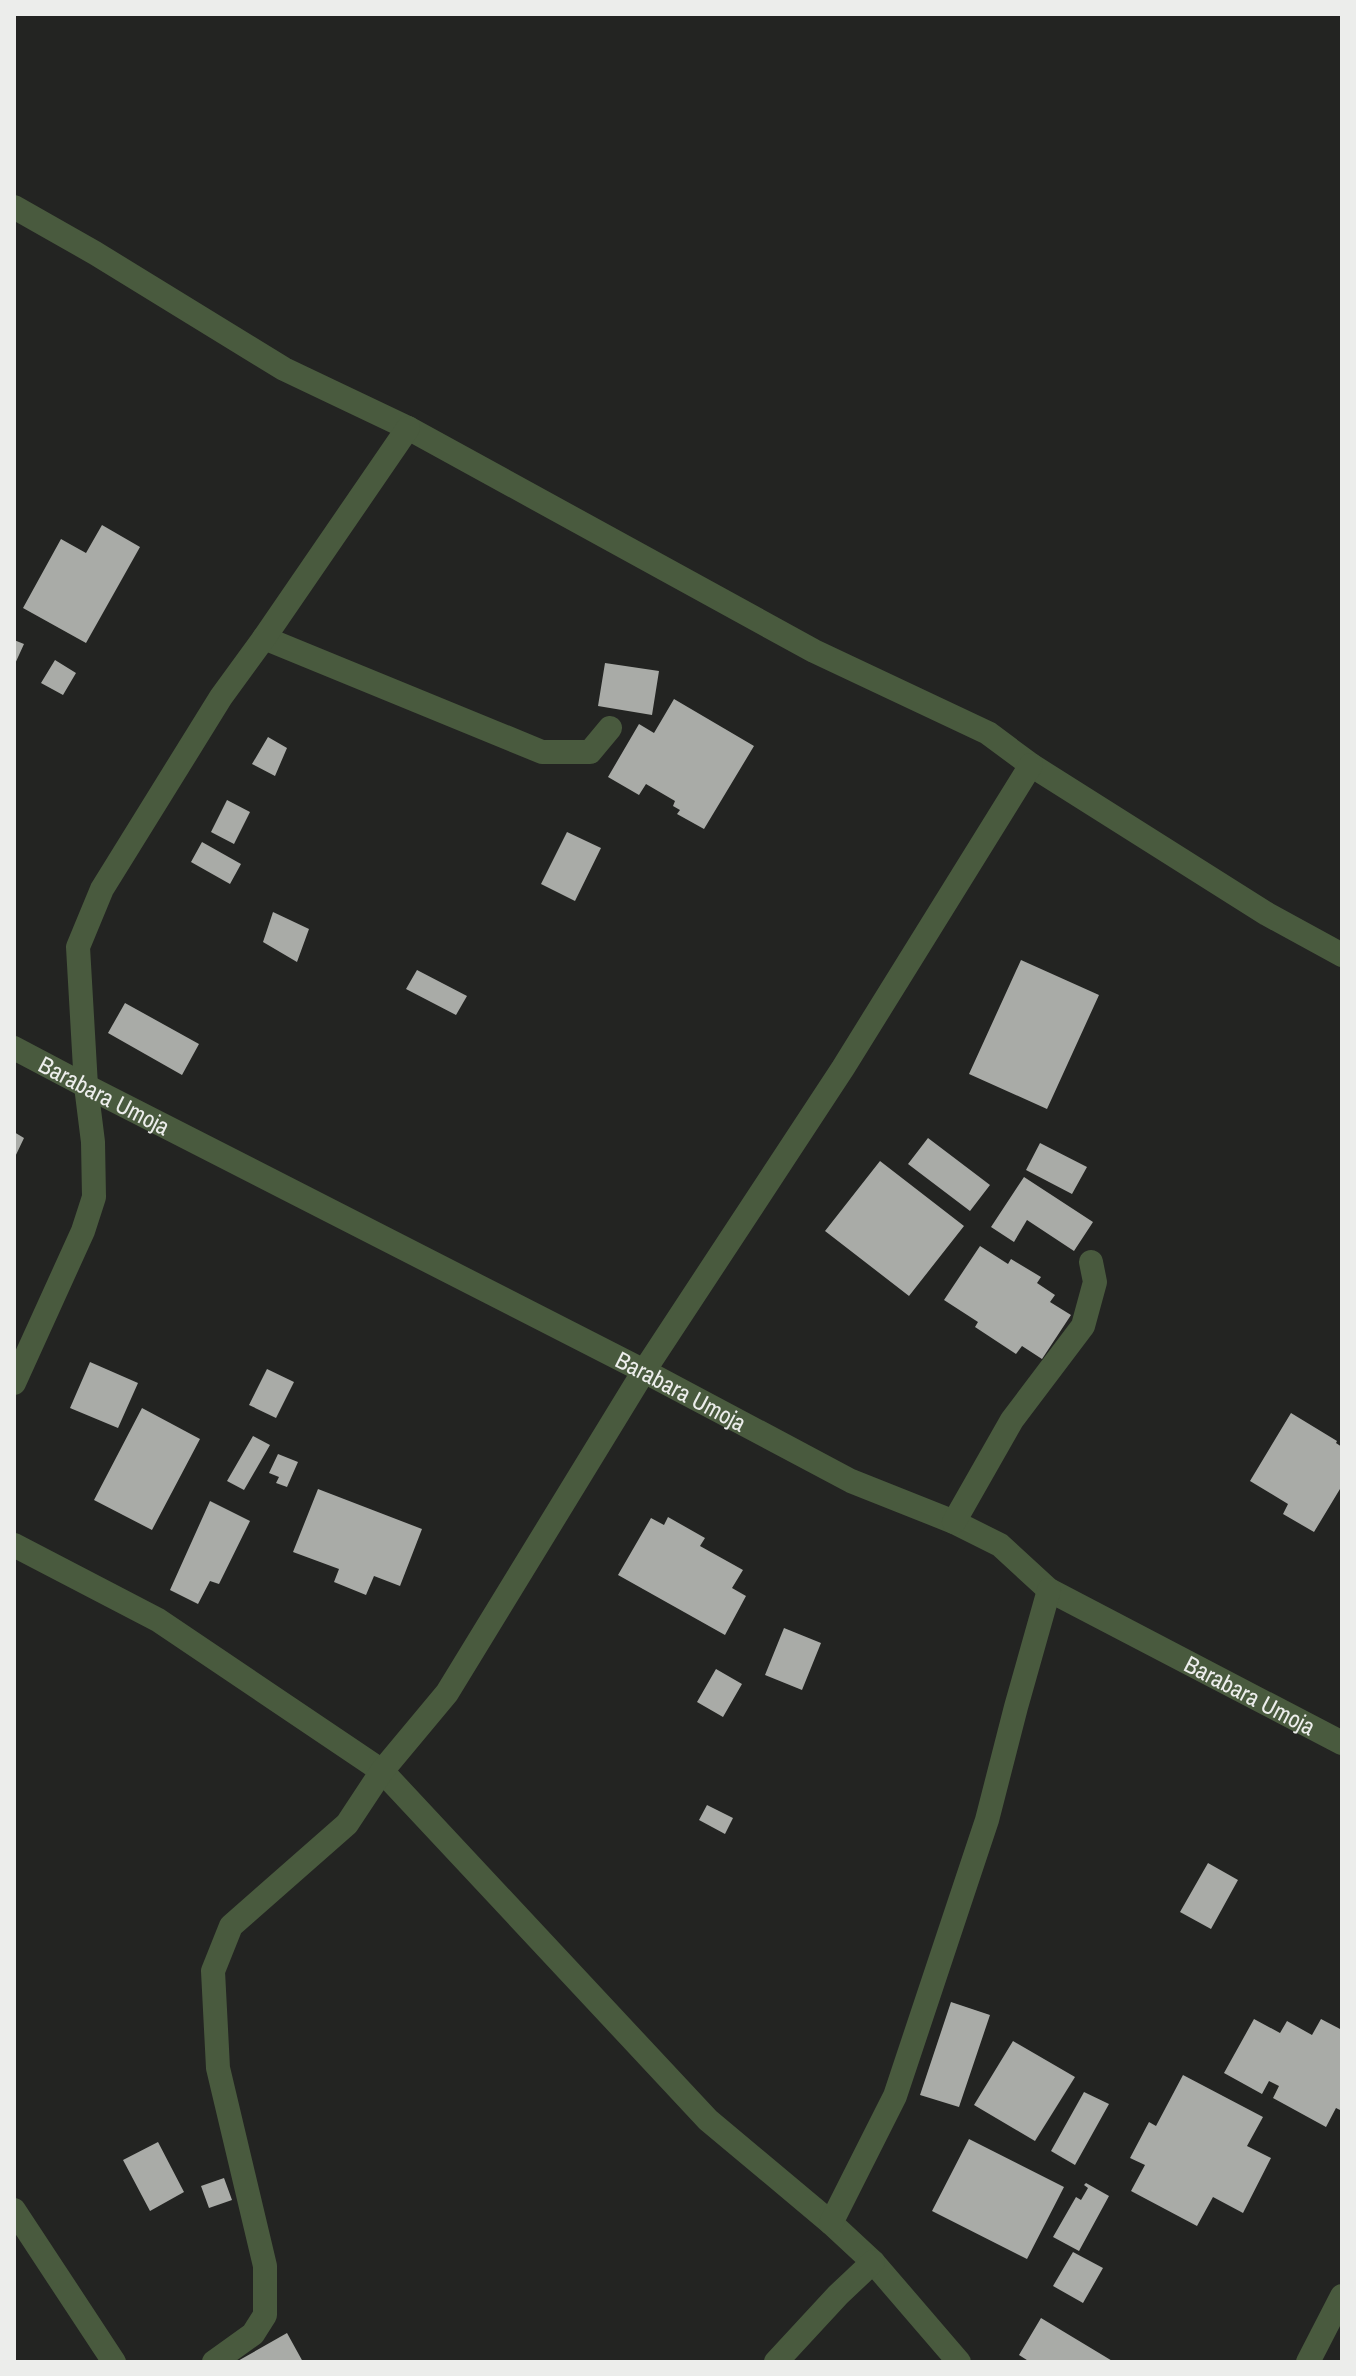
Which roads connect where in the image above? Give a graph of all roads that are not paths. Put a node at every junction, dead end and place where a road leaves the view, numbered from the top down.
1 (14, 207) edge
2 (408, 428) junction
3 (264, 638) junction
4 (610, 728) dead end
5 (1031, 765) junction
6 (1342, 955) edge
7 (14, 1048) edge
8 (86, 1086) junction
9 (1091, 1262) dead end
10 (644, 1371) junction
11 (14, 1383) edge
12 (954, 1522) junction
13 (14, 1545) edge
14 (1049, 1590) junction
15 (1342, 1743) edge
16 (382, 1771) junction
17 (14, 2210) edge
18 (831, 2223) junction
19 (873, 2262) junction
20 (1342, 2296) edge
21 (114, 2362) edge
22 (214, 2362) edge
23 (776, 2362) edge
24 (959, 2362) edge
25 (1308, 2362) edge

1 - 2 street
2 - 3 street
2 - 5 street
3 - 4 street
3 - 8 street
5 - 6 street
5 - 10 street
7 - 8 street, Barabara Umoja
8 - 10 street, Barabara Umoja
8 - 11 street
9 - 12 street
10 - 12 street, Barabara Umoja
10 - 16 street
12 - 14 street, Barabara Umoja
13 - 16 street
14 - 15 street, Barabara Umoja
14 - 18 street
16 - 18 street
16 - 22 street
17 - 21 street
18 - 19 street
19 - 23 street
19 - 24 street
20 - 25 street

